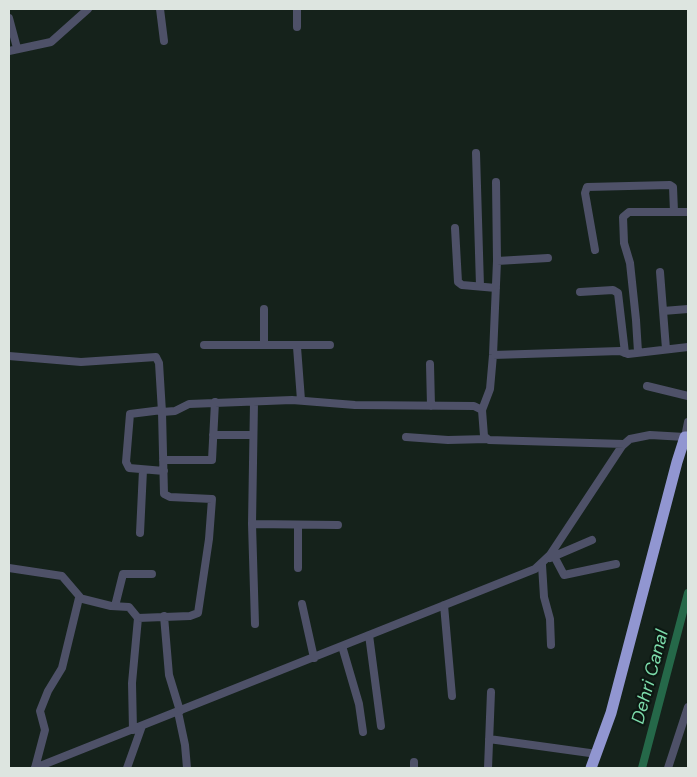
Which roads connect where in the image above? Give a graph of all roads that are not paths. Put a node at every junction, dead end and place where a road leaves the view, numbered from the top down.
1 (88, 9) edge
2 (160, 9) edge
3 (297, 9) edge
4 (9, 18) edge
5 (298, 27) dead end
6 (164, 41) dead end
7 (13, 50) edge
8 (476, 153) dead end
9 (496, 182) dead end
10 (674, 212) junction
11 (688, 212) edge
12 (455, 228) dead end
13 (594, 250) dead end
14 (548, 258) dead end
15 (498, 261) junction
16 (660, 272) dead end
17 (480, 286) junction
18 (496, 288) junction
19 (580, 292) dead end
20 (264, 309) dead end
21 (688, 309) edge
22 (663, 311) junction
23 (204, 345) dead end
24 (264, 345) junction
25 (330, 345) dead end
26 (297, 347) junction
27 (688, 347) edge
28 (666, 349) junction
29 (638, 352) junction
30 (625, 353) junction
31 (493, 355) junction
32 (9, 356) edge
33 (430, 364) dead end
34 (647, 386) dead end
35 (688, 396) edge
36 (301, 400) junction
37 (215, 402) junction
38 (254, 402) junction
39 (431, 406) junction
40 (162, 410) junction
41 (482, 410) junction
42 (688, 422) edge
43 (213, 435) junction
44 (253, 435) junction
45 (406, 437) dead end
46 (686, 437) edge
47 (487, 439) junction
48 (624, 444) junction
49 (163, 460) junction
50 (144, 470) junction
51 (164, 471) junction
52 (252, 524) junction
53 (298, 525) junction
54 (338, 526) dead end
55 (140, 533) dead end
56 (592, 540) dead end
57 (554, 556) junction
58 (544, 562) junction
59 (616, 564) dead end
60 (9, 568) edge
61 (298, 568) dead end
62 (152, 574) dead end
63 (80, 597) junction
64 (302, 604) dead end
65 (444, 605) junction
66 (115, 606) junction
67 (164, 616) junction
68 (138, 618) junction
69 (255, 624) dead end
70 (369, 635) junction
71 (551, 645) dead end
72 (342, 646) junction
73 (314, 658) junction
74 (491, 692) dead end
75 (452, 696) dead end
76 (688, 707) edge
77 (179, 712) junction
78 (142, 726) junction
79 (381, 726) dead end
80 (133, 730) junction
81 (363, 732) dead end
82 (489, 739) junction
83 (597, 754) junction
84 (35, 768) edge
85 (127, 768) edge
86 (187, 768) edge
87 (488, 768) edge
88 (591, 768) edge
89 (668, 768) edge

1 - 7 street
2 - 6 street
3 - 5 street
4 - 7 street
8 - 17 street
9 - 15 street
10 - 11 street
10 - 13 street
10 - 29 street
12 - 17 street
14 - 15 street
15 - 18 street
16 - 22 street
17 - 18 street
18 - 31 street
19 - 30 street
20 - 24 street
21 - 22 street
22 - 28 street
23 - 24 street
24 - 26 street
25 - 26 street
26 - 36 street
27 - 28 street
28 - 29 street
29 - 30 street
30 - 31 street
31 - 41 street
32 - 40 street
33 - 39 street
34 - 35 street
36 - 38 street
36 - 39 street
37 - 38 street
37 - 40 street
37 - 43 street
38 - 44 street
39 - 41 street
40 - 49 street
40 - 50 street
41 - 47 street
42 - 46 street
43 - 44 street
43 - 49 street
44 - 52 street
45 - 47 street
46 - 48 street
46 - 83 highway
47 - 48 street
48 - 58 street
49 - 51 street
50 - 51 street
50 - 55 street
51 - 67 street
52 - 53 street
52 - 69 street
53 - 54 street
53 - 61 street
56 - 57 street
57 - 58 street
57 - 59 street
58 - 65 street
58 - 71 street
60 - 63 street
62 - 66 street
63 - 66 street
63 - 84 street
64 - 73 street
65 - 70 street
65 - 75 street
66 - 68 street
67 - 68 street
67 - 77 street
68 - 80 street
70 - 72 street
70 - 79 street
72 - 73 street
72 - 81 street
73 - 77 street
74 - 82 street
76 - 89 street
77 - 78 street
77 - 86 street
78 - 80 street
78 - 85 street
80 - 84 street
82 - 83 street
82 - 87 street
83 - 88 highway

